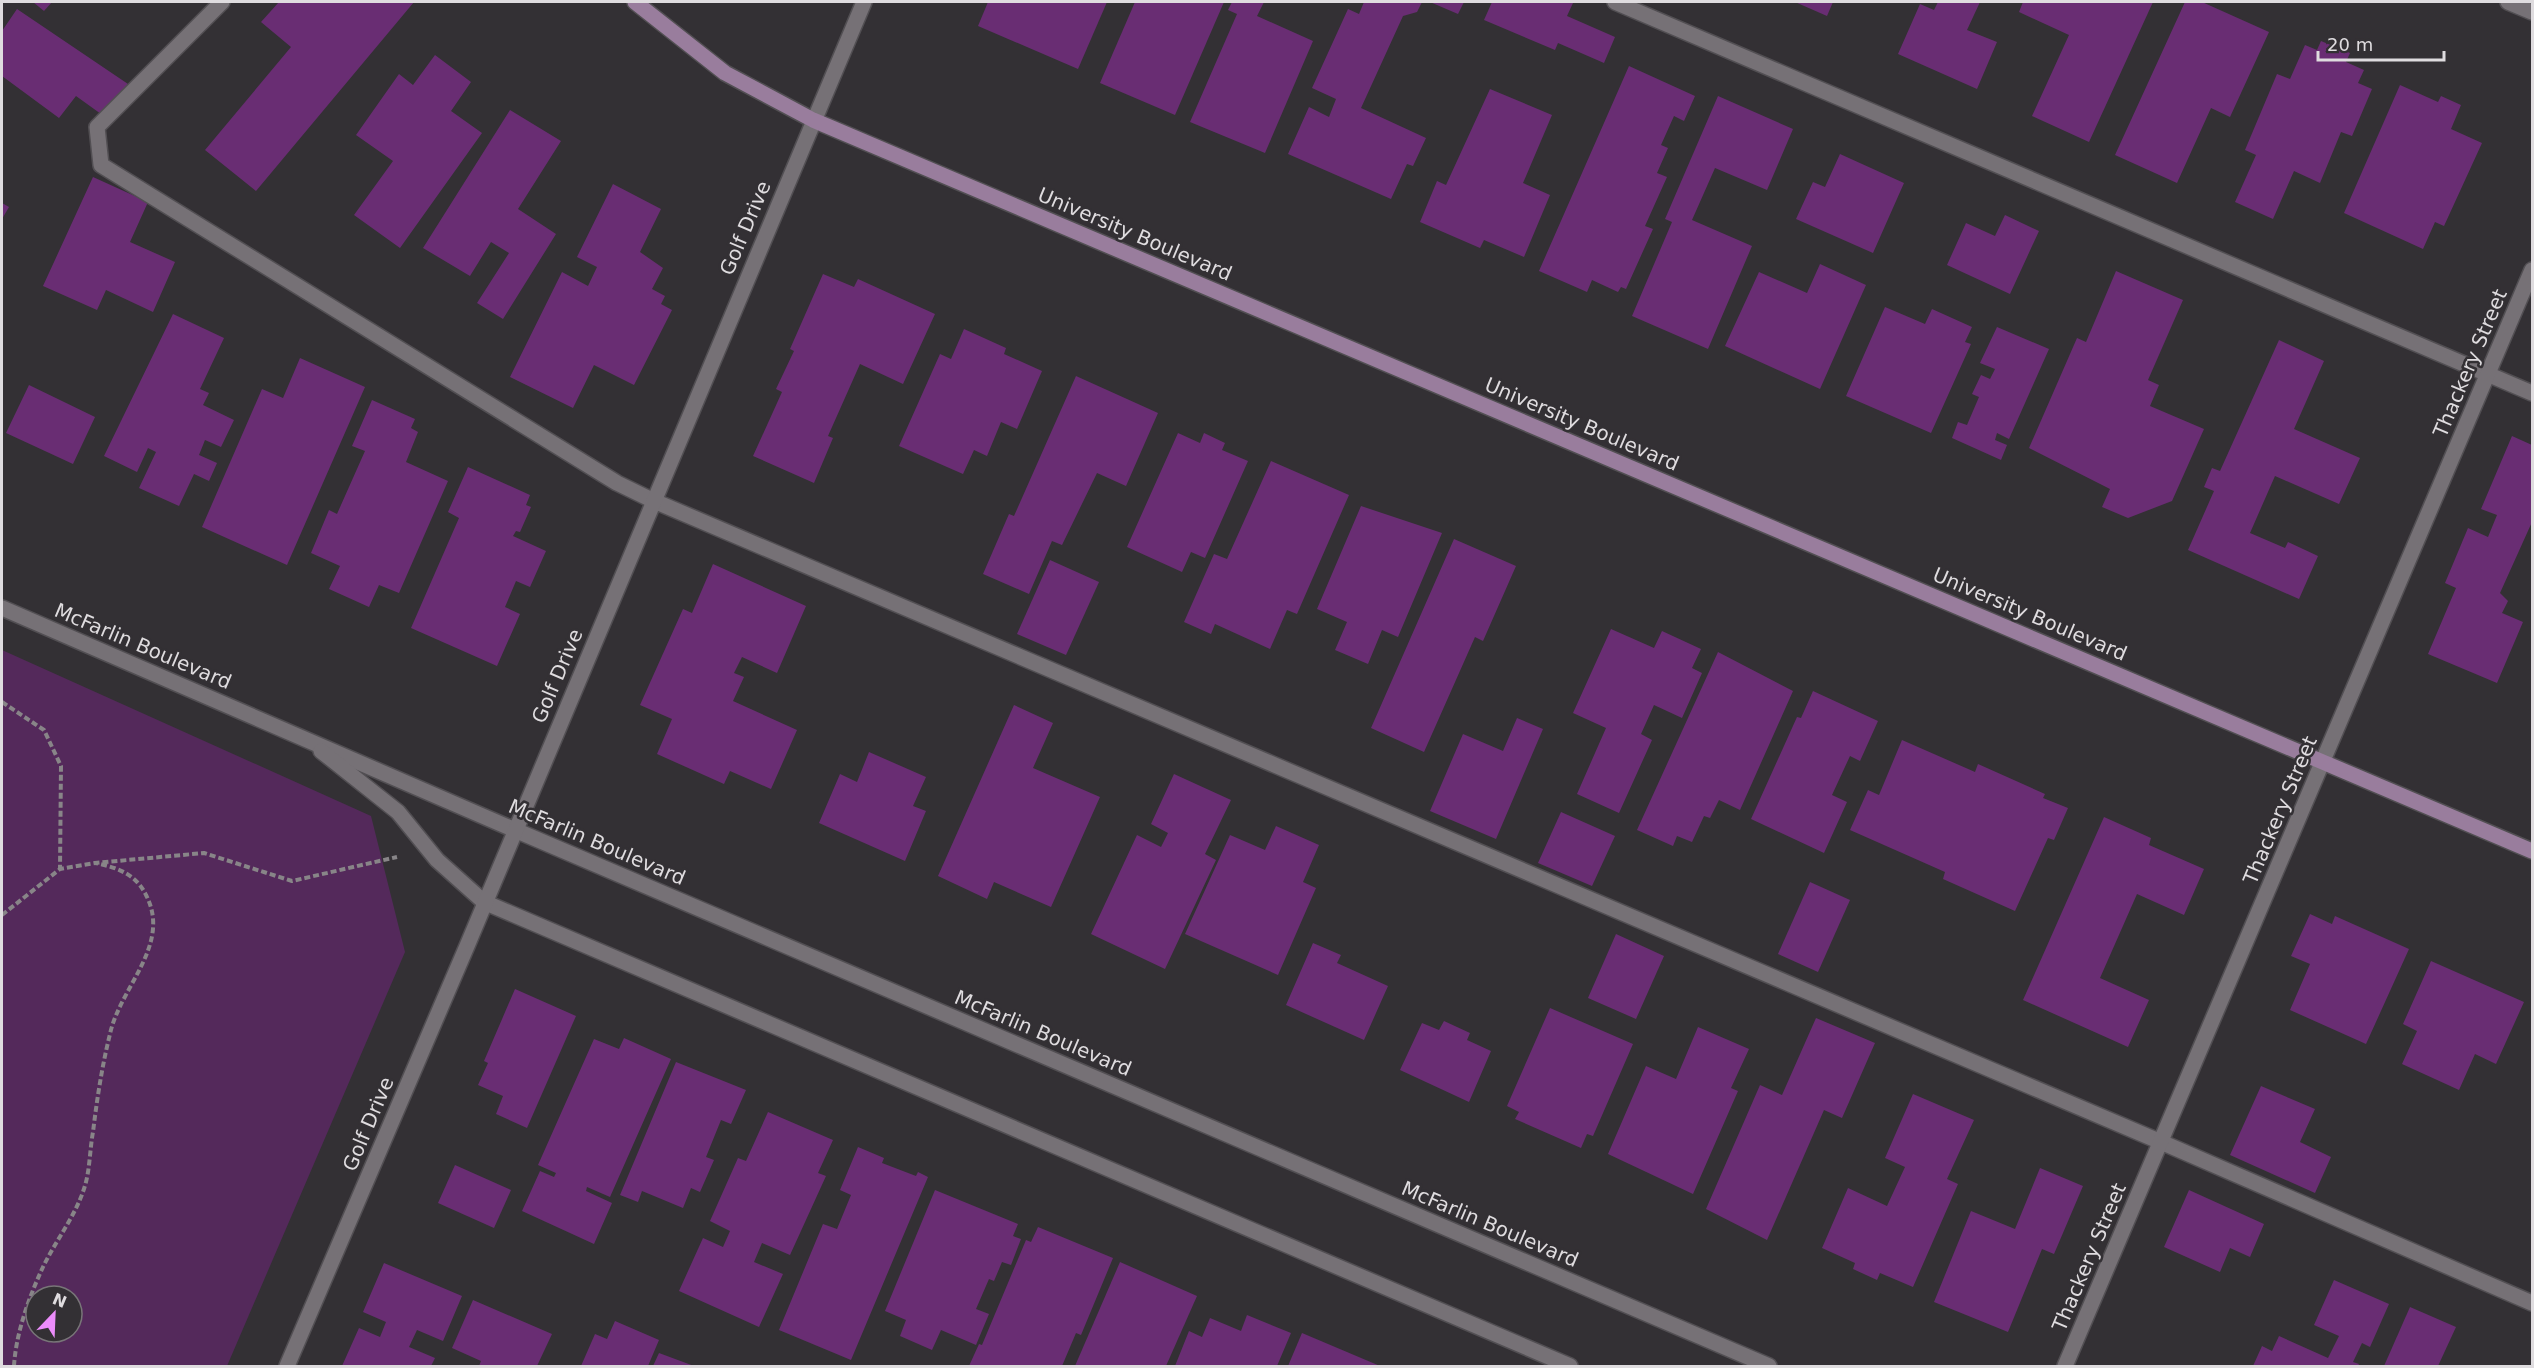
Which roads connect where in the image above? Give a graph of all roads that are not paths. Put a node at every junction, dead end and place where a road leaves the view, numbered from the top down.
1 (222, 2) edge
2 (635, 2) edge
3 (864, 2) edge
4 (1615, 2) edge
5 (2508, 2) edge
6 (2532, 12) edge
7 (813, 120) junction
8 (2532, 270) edge
9 (2487, 374) junction
10 (2532, 393) edge
11 (654, 501) junction
12 (2, 608) edge
13 (302, 737) junction
14 (2324, 761) junction
15 (515, 830) junction
16 (2532, 851) edge
17 (484, 902) junction
18 (2160, 1142) junction
19 (2532, 1303) edge
20 (287, 1366) edge
21 (1570, 1366) edge
22 (1769, 1366) edge
23 (2065, 1366) edge

1 - 11 street
2 - 7 street, University Boulevard
3 - 7 street, Golf Drive
4 - 9 street
5 - 6 street
7 - 11 street, Golf Drive
7 - 14 street, University Boulevard
8 - 9 street, Thackery Street
9 - 10 street
9 - 14 street, Thackery Street
11 - 15 street, Golf Drive
11 - 18 street
12 - 13 street, McFarlin Boulevard
13 - 15 street, McFarlin Boulevard
13 - 17 street, McFarlin Boulevard
14 - 16 street, University Boulevard
14 - 18 street, Thackery Street
15 - 17 street, Golf Drive
15 - 22 street, McFarlin Boulevard
17 - 20 street, Golf Drive
17 - 21 street, McFarlin Boulevard
18 - 19 street
18 - 23 street, Thackery Street

